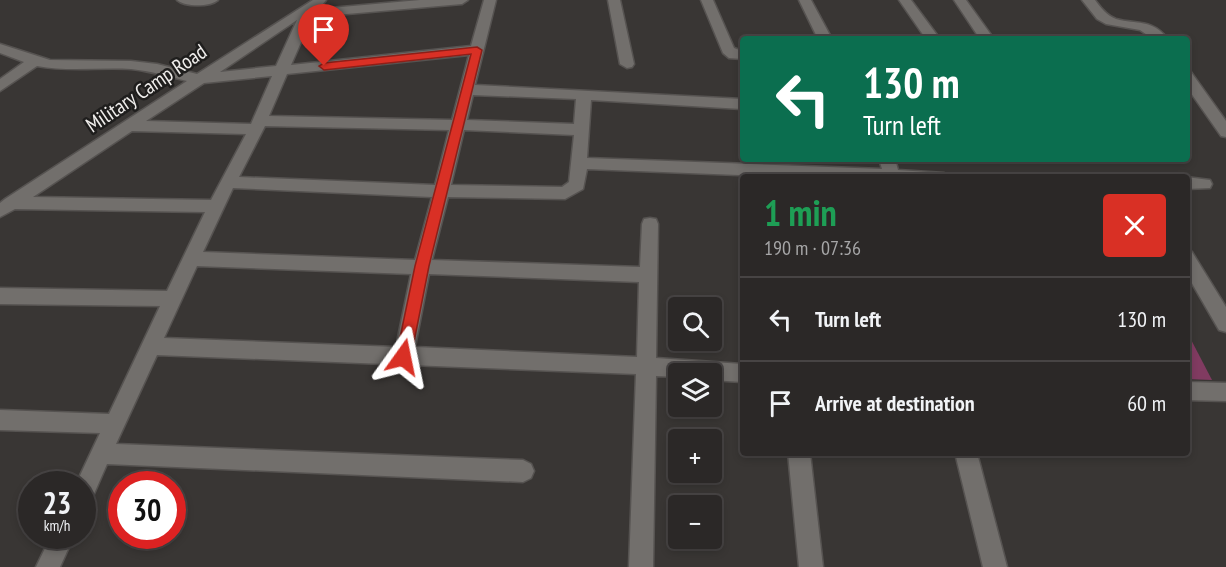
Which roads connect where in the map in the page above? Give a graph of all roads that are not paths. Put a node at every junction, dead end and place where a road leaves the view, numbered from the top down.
1 (183, 0) edge
2 (212, 0) edge
3 (462, 0) edge
4 (490, 0) edge
5 (614, 0) edge
6 (707, 0) edge
7 (805, 0) edge
8 (905, 0) edge
9 (960, 0) edge
10 (1088, 0) edge
11 (315, 5) edge
12 (1104, 18) junction
13 (823, 36) edge
14 (931, 36) edge
15 (985, 36) edge
16 (1111, 36) dead end
17 (1158, 36) edge
18 (0, 48) edge
19 (477, 50) junction
20 (740, 55) edge
21 (34, 61) junction
22 (627, 64) dead end
23 (281, 71) junction
24 (196, 80) junction
25 (1190, 81) edge
26 (0, 87) edge
27 (467, 90) junction
28 (584, 95) junction
29 (740, 104) edge
30 (258, 125) junction
31 (458, 125) junction
32 (128, 126) junction
33 (583, 130) junction
34 (1226, 132) edge
35 (580, 163) junction
36 (773, 169) edge
37 (858, 174) edge
38 (230, 182) junction
39 (1190, 183) edge
40 (1204, 184) dead end
41 (441, 191) junction
42 (216, 206) junction
43 (6, 207) edge
44 (650, 224) dead end
45 (193, 259) junction
46 (1190, 264) edge
47 (422, 266) junction
48 (648, 275) junction
49 (0, 296) edge
50 (172, 299) junction
51 (1226, 324) edge
52 (151, 346) junction
53 (403, 357) junction
54 (647, 367) junction
55 (740, 373) edge
56 (1190, 391) edge
57 (1226, 392) edge
58 (0, 420) edge
59 (117, 424) junction
60 (102, 454) junction
61 (799, 456) edge
62 (967, 456) edge
63 (94, 471) edge
64 (524, 471) dead end
65 (57, 549) edge
66 (48, 567) edge
67 (641, 567) edge
68 (811, 567) edge
69 (995, 567) edge

1 - 2 street
3 - 11 street
4 - 19 street
5 - 22 street
6 - 20 street
7 - 13 street
8 - 14 street
9 - 15 street
10 - 12 street
11 - 23 street
11 - 24 street, Military Camp Road
12 - 16 street
12 - 17 street
18 - 21 street
19 - 23 street
19 - 27 street
21 - 24 street
21 - 26 street
23 - 24 street
23 - 30 street
24 - 32 street, Military Camp Road
25 - 34 street
27 - 28 street
27 - 31 street
28 - 29 street
28 - 33 street
30 - 31 street
30 - 32 street
30 - 38 street
31 - 33 street
31 - 41 street
32 - 43 street, Military Camp Road
33 - 35 street
35 - 36 street
35 - 41 street
36 - 37 street
38 - 41 street
38 - 42 street
39 - 40 street
41 - 47 street
42 - 43 street
42 - 45 street
44 - 48 street
45 - 47 street
45 - 50 street
46 - 51 street
47 - 48 street
47 - 53 street
48 - 54 street
49 - 50 street
50 - 52 street
52 - 53 street
52 - 59 street
53 - 54 street
54 - 55 street
54 - 67 street
56 - 57 street
58 - 59 street
59 - 60 street
60 - 63 street
60 - 64 street
61 - 68 street
62 - 69 street
65 - 66 street

